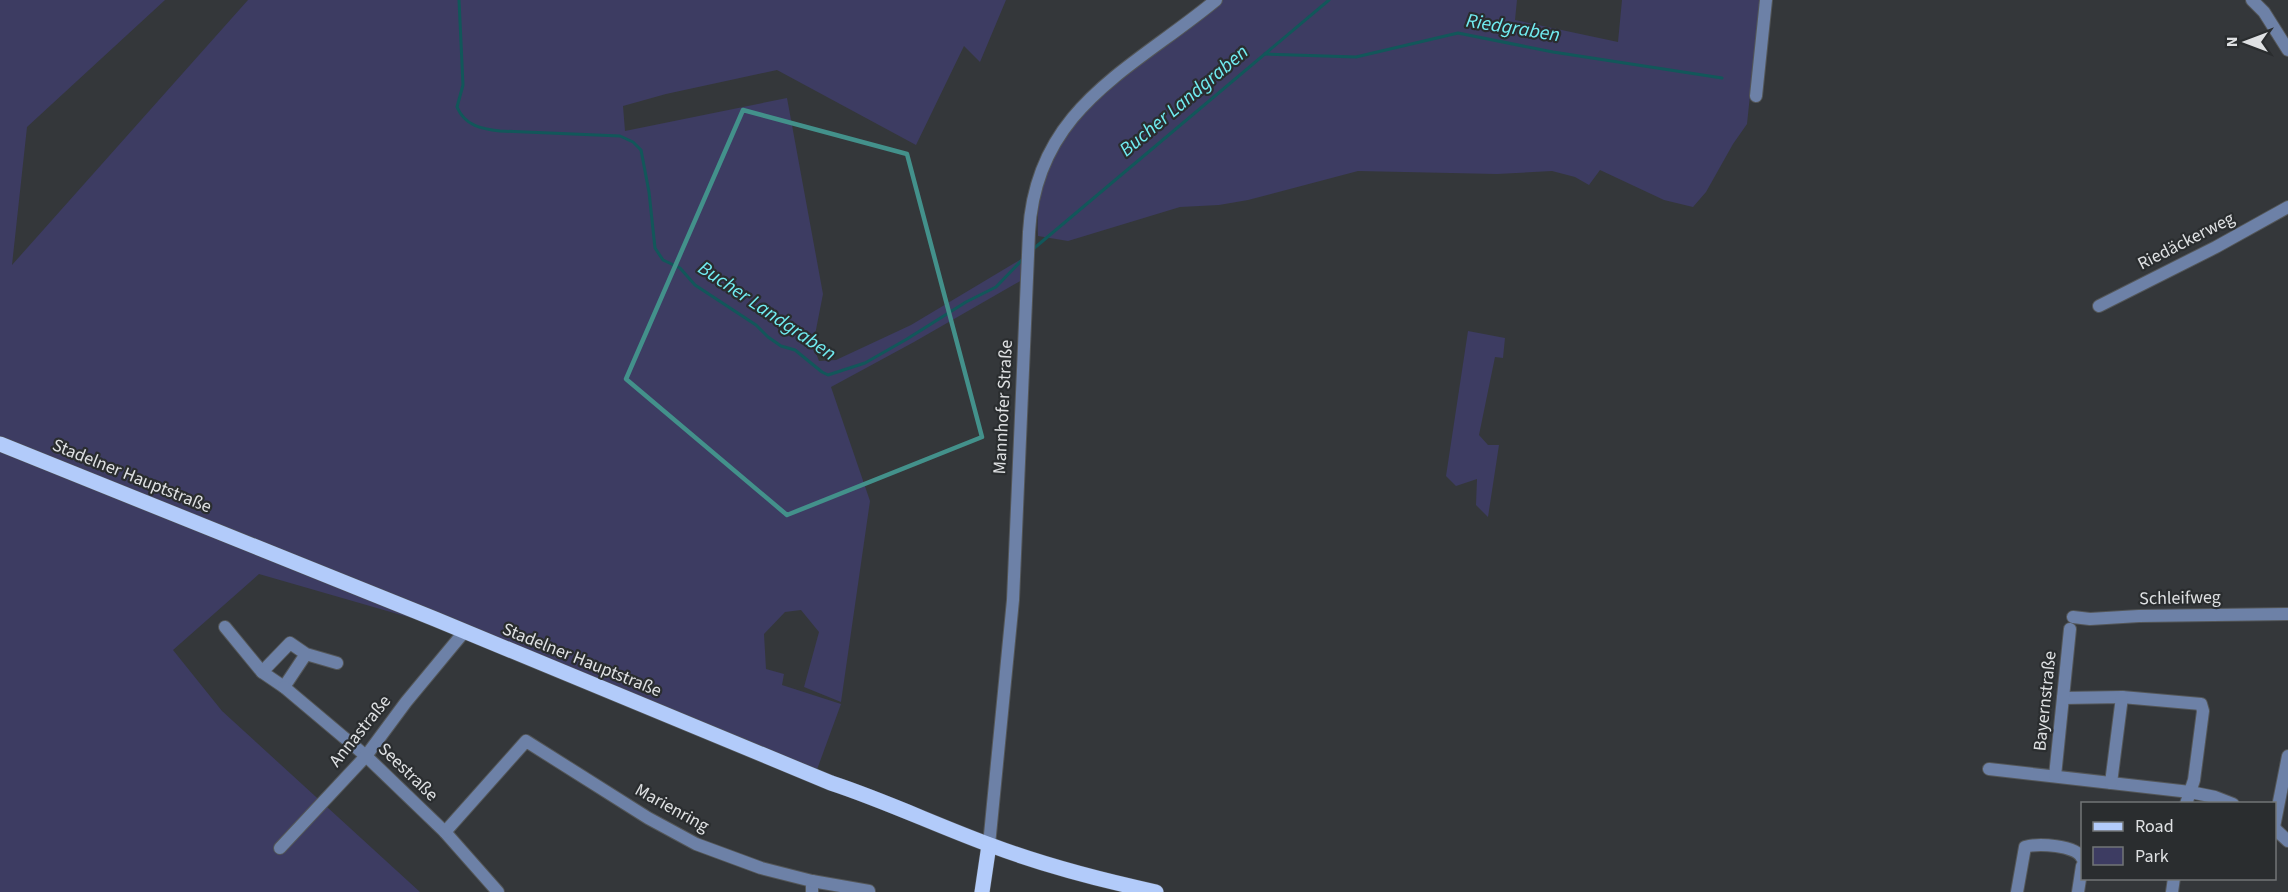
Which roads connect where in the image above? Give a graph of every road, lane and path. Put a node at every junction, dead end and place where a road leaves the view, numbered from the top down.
1 (1216, 0) edge
2 (1766, 0) edge
3 (2252, 0) edge
4 (2288, 50) edge
5 (1756, 96) dead end
6 (2288, 207) edge
7 (2099, 306) dead end
8 (0, 444) edge
9 (2288, 614) edge
10 (2071, 623) joint
11 (225, 627) dead end
12 (464, 632) junction
13 (306, 654) junction
14 (337, 663) dead end
15 (262, 672) junction
16 (284, 687) junction
17 (2063, 698) junction
18 (2122, 698) junction
19 (366, 756) junction
20 (2288, 756) edge
21 (1989, 769) dead end
22 (2055, 776) junction
23 (2111, 783) junction
24 (2188, 798) edge
25 (2228, 802) edge
26 (2276, 820) edge
27 (2276, 829) edge
28 (445, 832) junction
29 (2288, 841) edge
30 (989, 845) junction
31 (280, 848) dead end
32 (2081, 857) edge
33 (2081, 875) edge
34 (812, 886) edge
35 (869, 891) edge
36 (498, 892) edge
37 (982, 892) edge
38 (1156, 892) edge
39 (2017, 892) edge
40 (2079, 892) edge

1 - 30 street, Mannhofer Straße
2 - 5 street
3 - 4 street
6 - 7 street, Riedäckerweg
8 - 12 main road, Stadelner Hauptstraße
9 - 10 street, Schleifweg
10 - 17 street, Bayernstraße
11 - 15 street, Seestraße
12 - 19 street, Annastraße
12 - 30 main road, Stadelner Hauptstraße
13 - 14 street
13 - 15 street
13 - 16 street
15 - 16 street, Seestraße
16 - 19 street, Seestraße
17 - 18 street
17 - 22 street, Bayernstraße
18 - 23 street
18 - 24 street
19 - 28 street, Seestraße
19 - 31 street, Annastraße
20 - 26 street
21 - 22 street, Bayernstraße
22 - 23 street, Bayernstraße
23 - 24 street, Bayernstraße
24 - 25 street, Bayernstraße
27 - 29 street
28 - 34 street, Marienring
28 - 36 street, Seestraße
30 - 37 main road, Mannhofer Straße
30 - 38 main road, Stadelner Hauptstraße
32 - 39 street
33 - 40 street
34 - 35 street, Marienring

